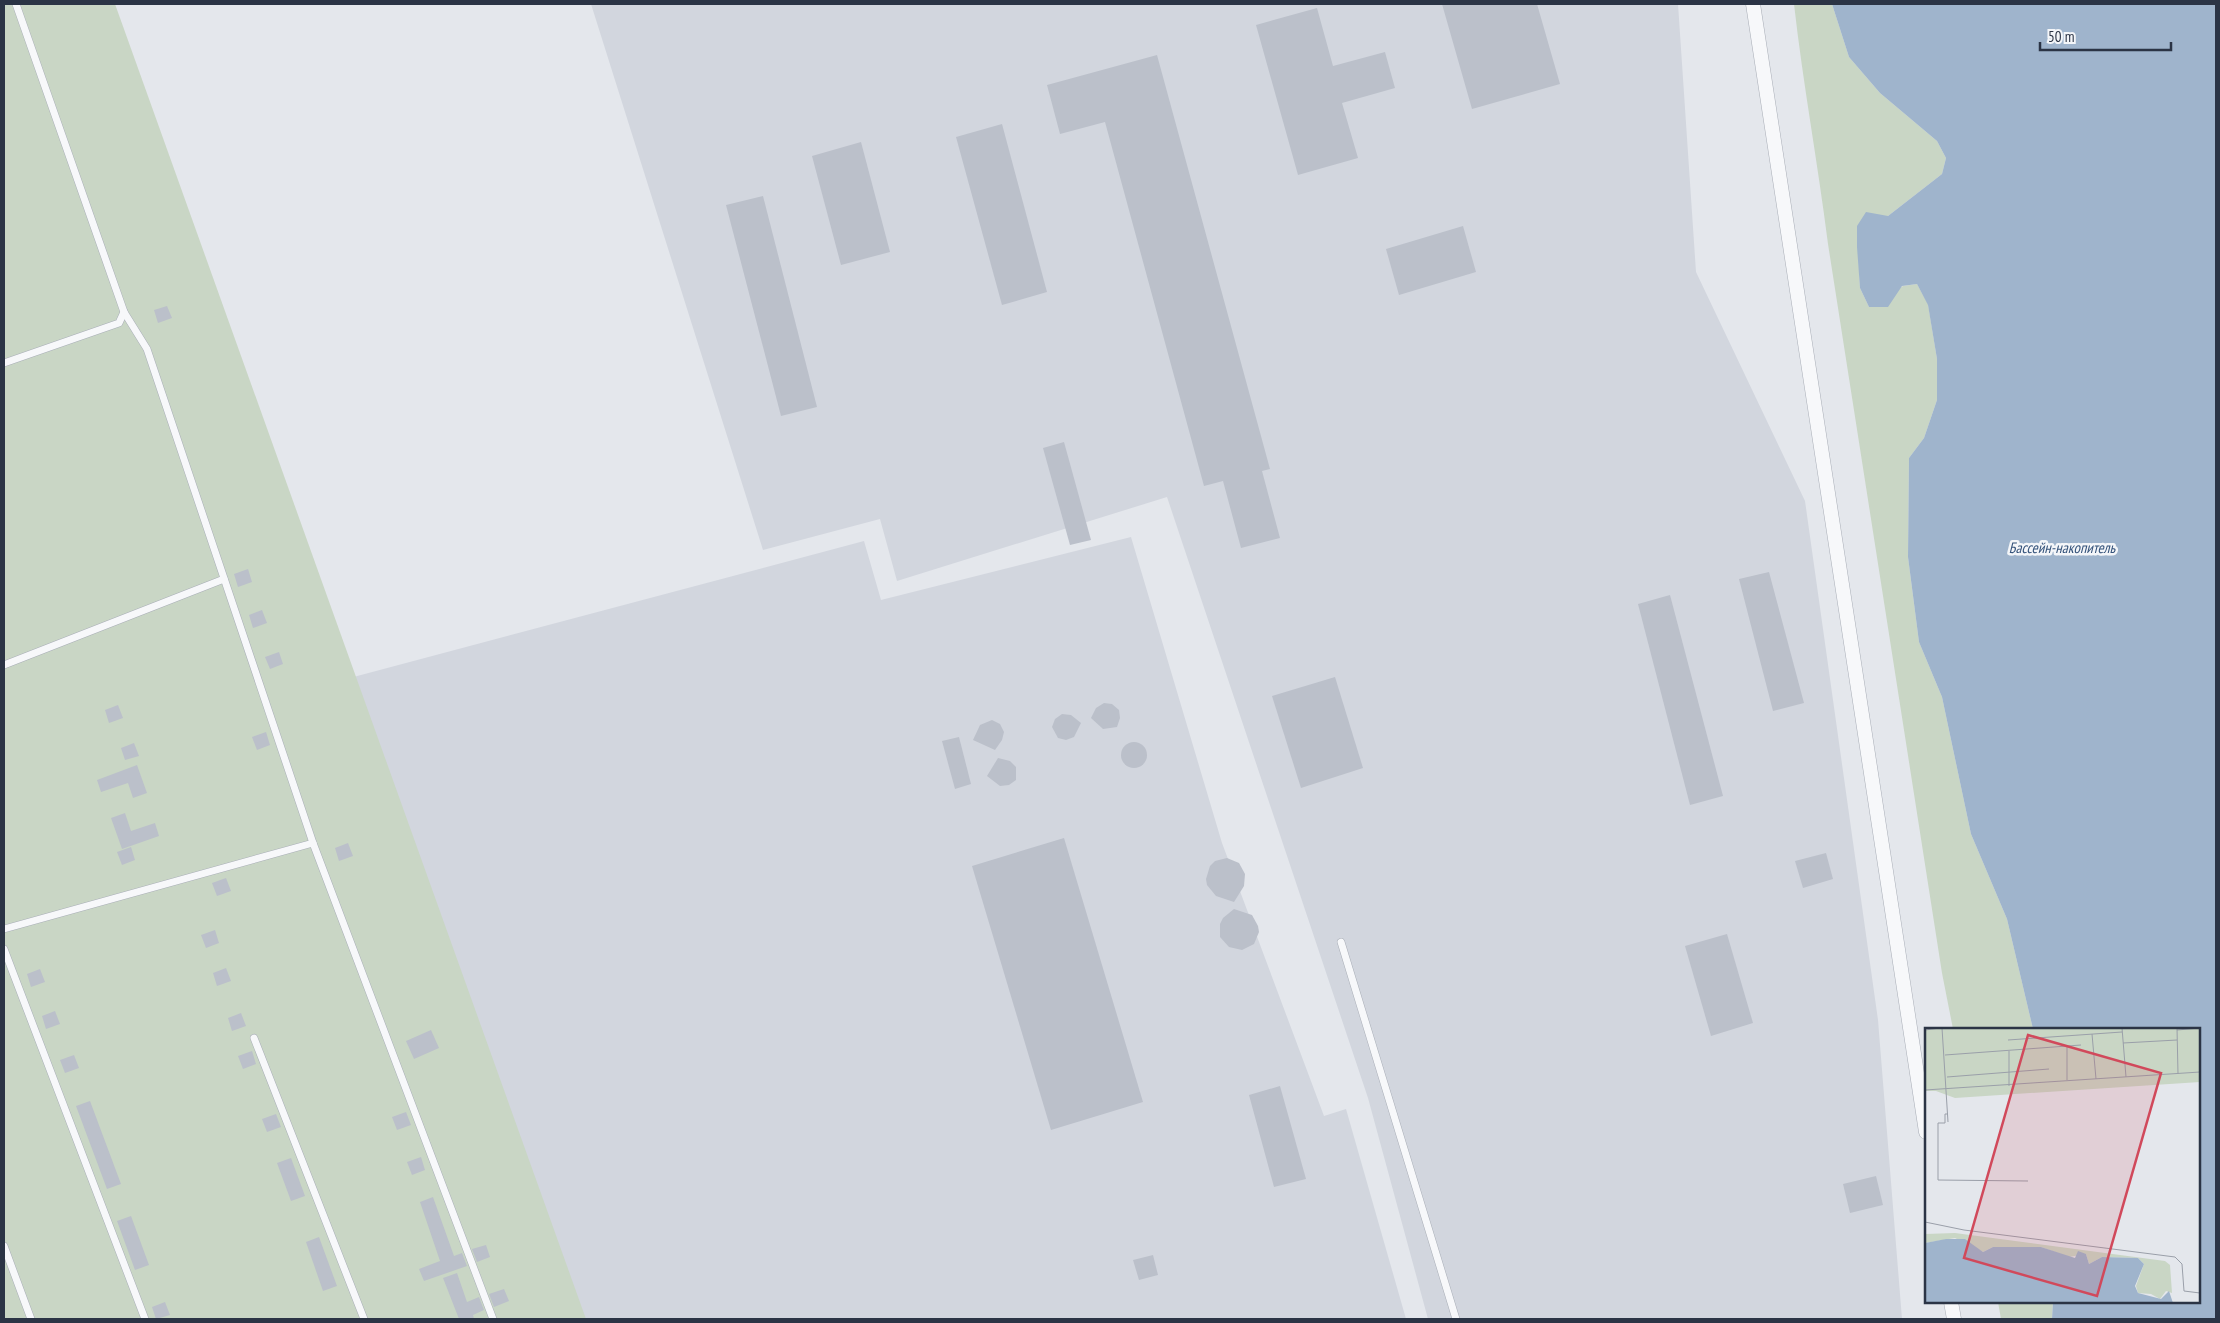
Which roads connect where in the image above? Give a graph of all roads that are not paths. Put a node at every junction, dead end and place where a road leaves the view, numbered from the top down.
1 (16, 4) edge
2 (1753, 4) edge
3 (124, 312) junction
4 (4, 363) edge
5 (224, 579) junction
6 (4, 666) edge
7 (313, 843) junction
8 (4, 929) edge
9 (1341, 942) dead end
10 (4, 949) edge
11 (254, 1038) dead end
12 (1925, 1125) edge
13 (4, 1246) edge
14 (1951, 1303) edge
15 (31, 1319) edge
16 (145, 1319) edge
17 (364, 1319) edge
18 (493, 1319) edge
19 (1456, 1319) edge
20 (1954, 1319) edge

1 - 3 lane
2 - 12 street
3 - 4 lane
3 - 5 lane
5 - 6 lane
5 - 7 lane
7 - 8 lane
7 - 18 lane
9 - 19 lane
10 - 16 lane
11 - 17 lane
13 - 15 lane
14 - 20 street

